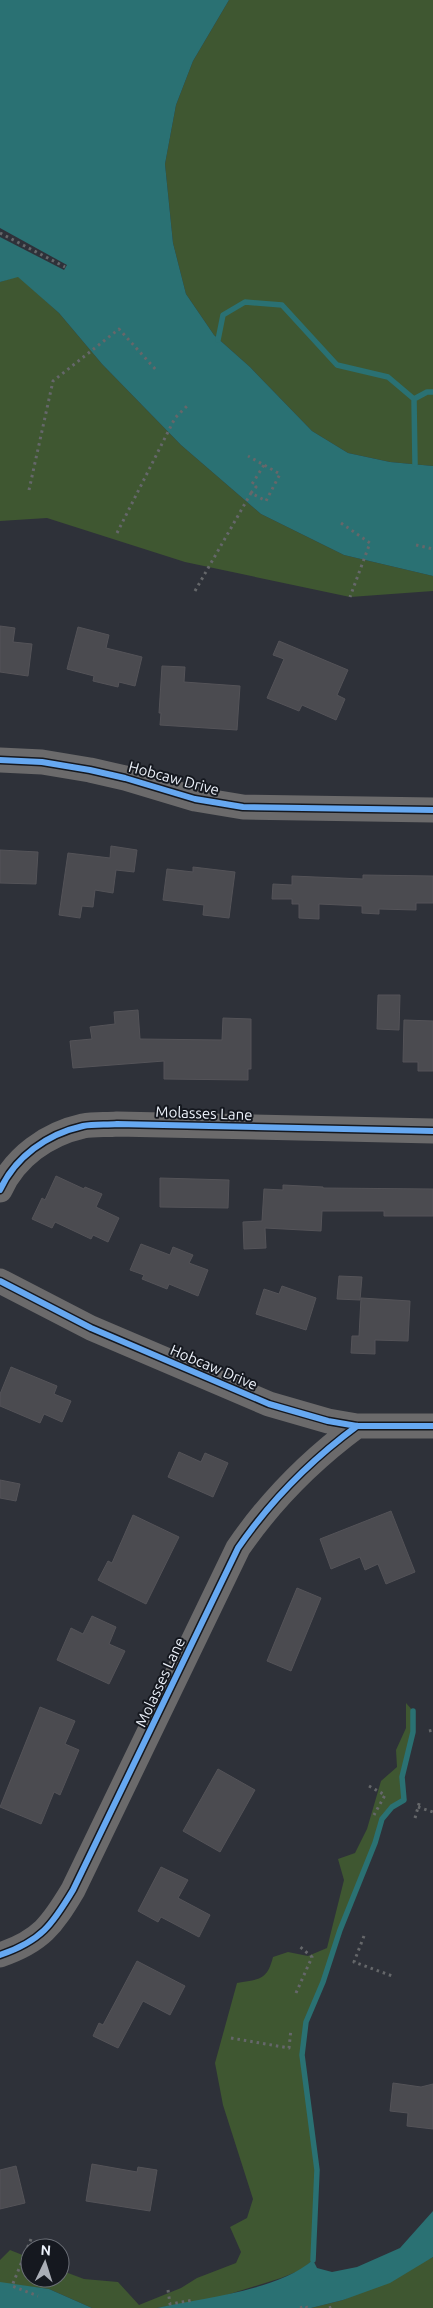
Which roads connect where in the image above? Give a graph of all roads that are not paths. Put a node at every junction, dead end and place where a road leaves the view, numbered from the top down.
1 (0, 760) edge
2 (433, 810) edge
3 (433, 1131) edge
4 (0, 1190) edge
5 (0, 1281) edge
6 (358, 1426) junction
7 (433, 1426) edge
8 (0, 1954) edge

1 - 2 street, Hobcaw Drive
3 - 4 street, Molasses Lane
5 - 6 street, Hobcaw Drive
6 - 7 street, Hobcaw Drive
6 - 8 street, Molasses Lane

